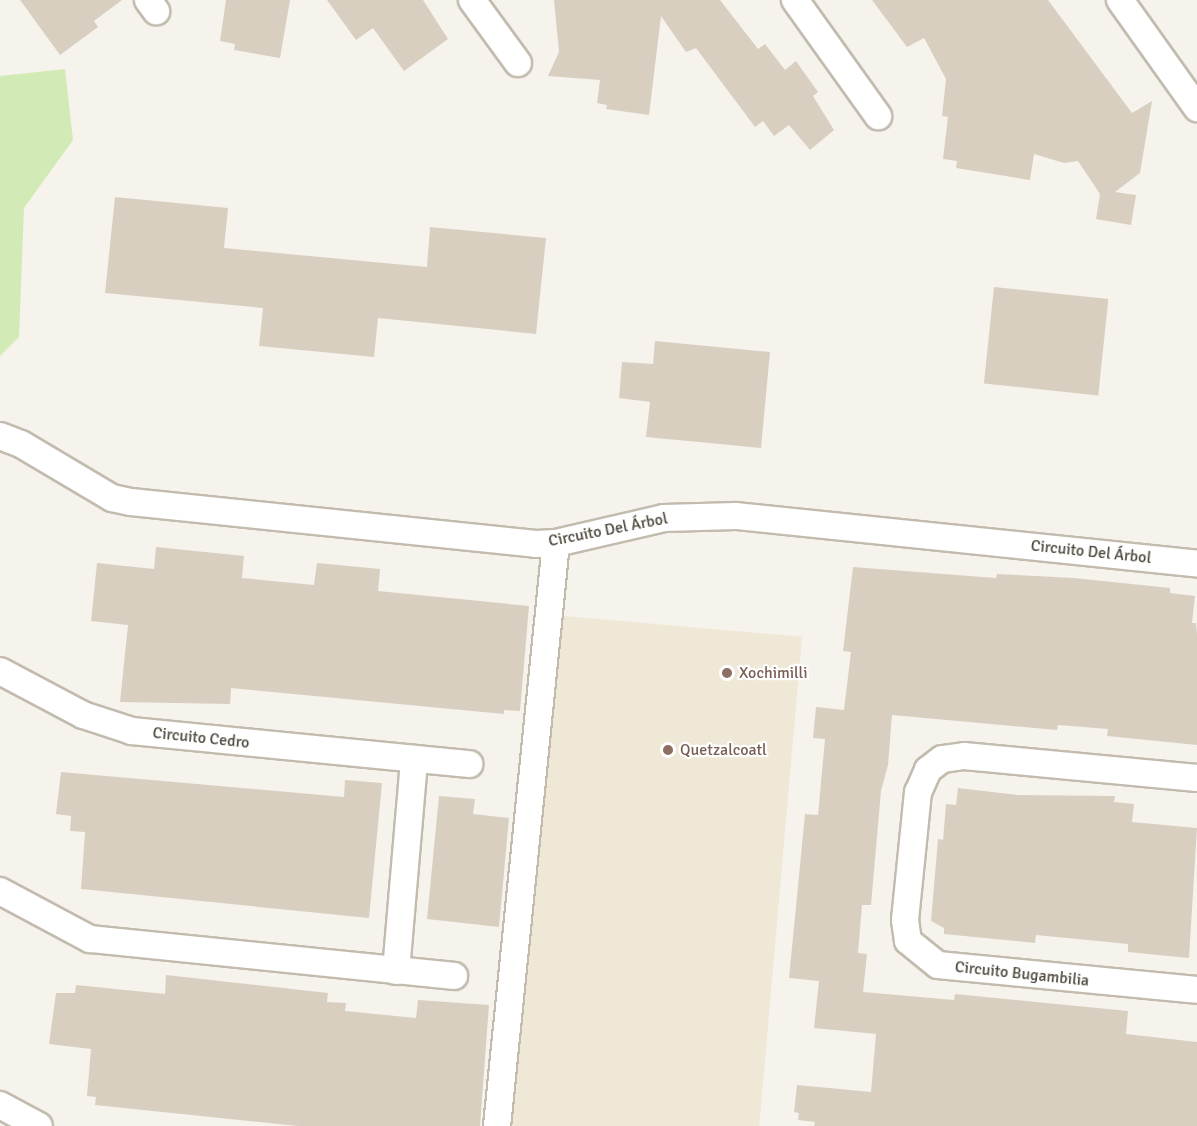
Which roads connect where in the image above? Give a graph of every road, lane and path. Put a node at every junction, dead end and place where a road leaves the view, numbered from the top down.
1 (472, 0) edge
2 (795, 0) edge
3 (1120, 0) edge
4 (518, 63) dead end
5 (1197, 108) edge
6 (878, 116) dead end
7 (0, 436) edge
8 (556, 543) junction
9 (1197, 564) edge
10 (0, 671) edge
11 (414, 759) junction
12 (469, 764) dead end
13 (1197, 778) edge
14 (0, 891) edge
15 (396, 971) junction
16 (454, 976) dead end
17 (1197, 990) edge
18 (0, 1105) edge
19 (39, 1126) edge
20 (497, 1126) edge

1 - 4 street
2 - 6 street
3 - 5 street
7 - 8 street, Circuito Del Árbol
8 - 9 street, Circuito Del Árbol
8 - 20 street
10 - 11 street, Circuito Cedro
11 - 12 street, Circuito Cedro
11 - 15 street
13 - 17 street, Circuito Bugambilia
14 - 15 street
15 - 16 street
18 - 19 street

